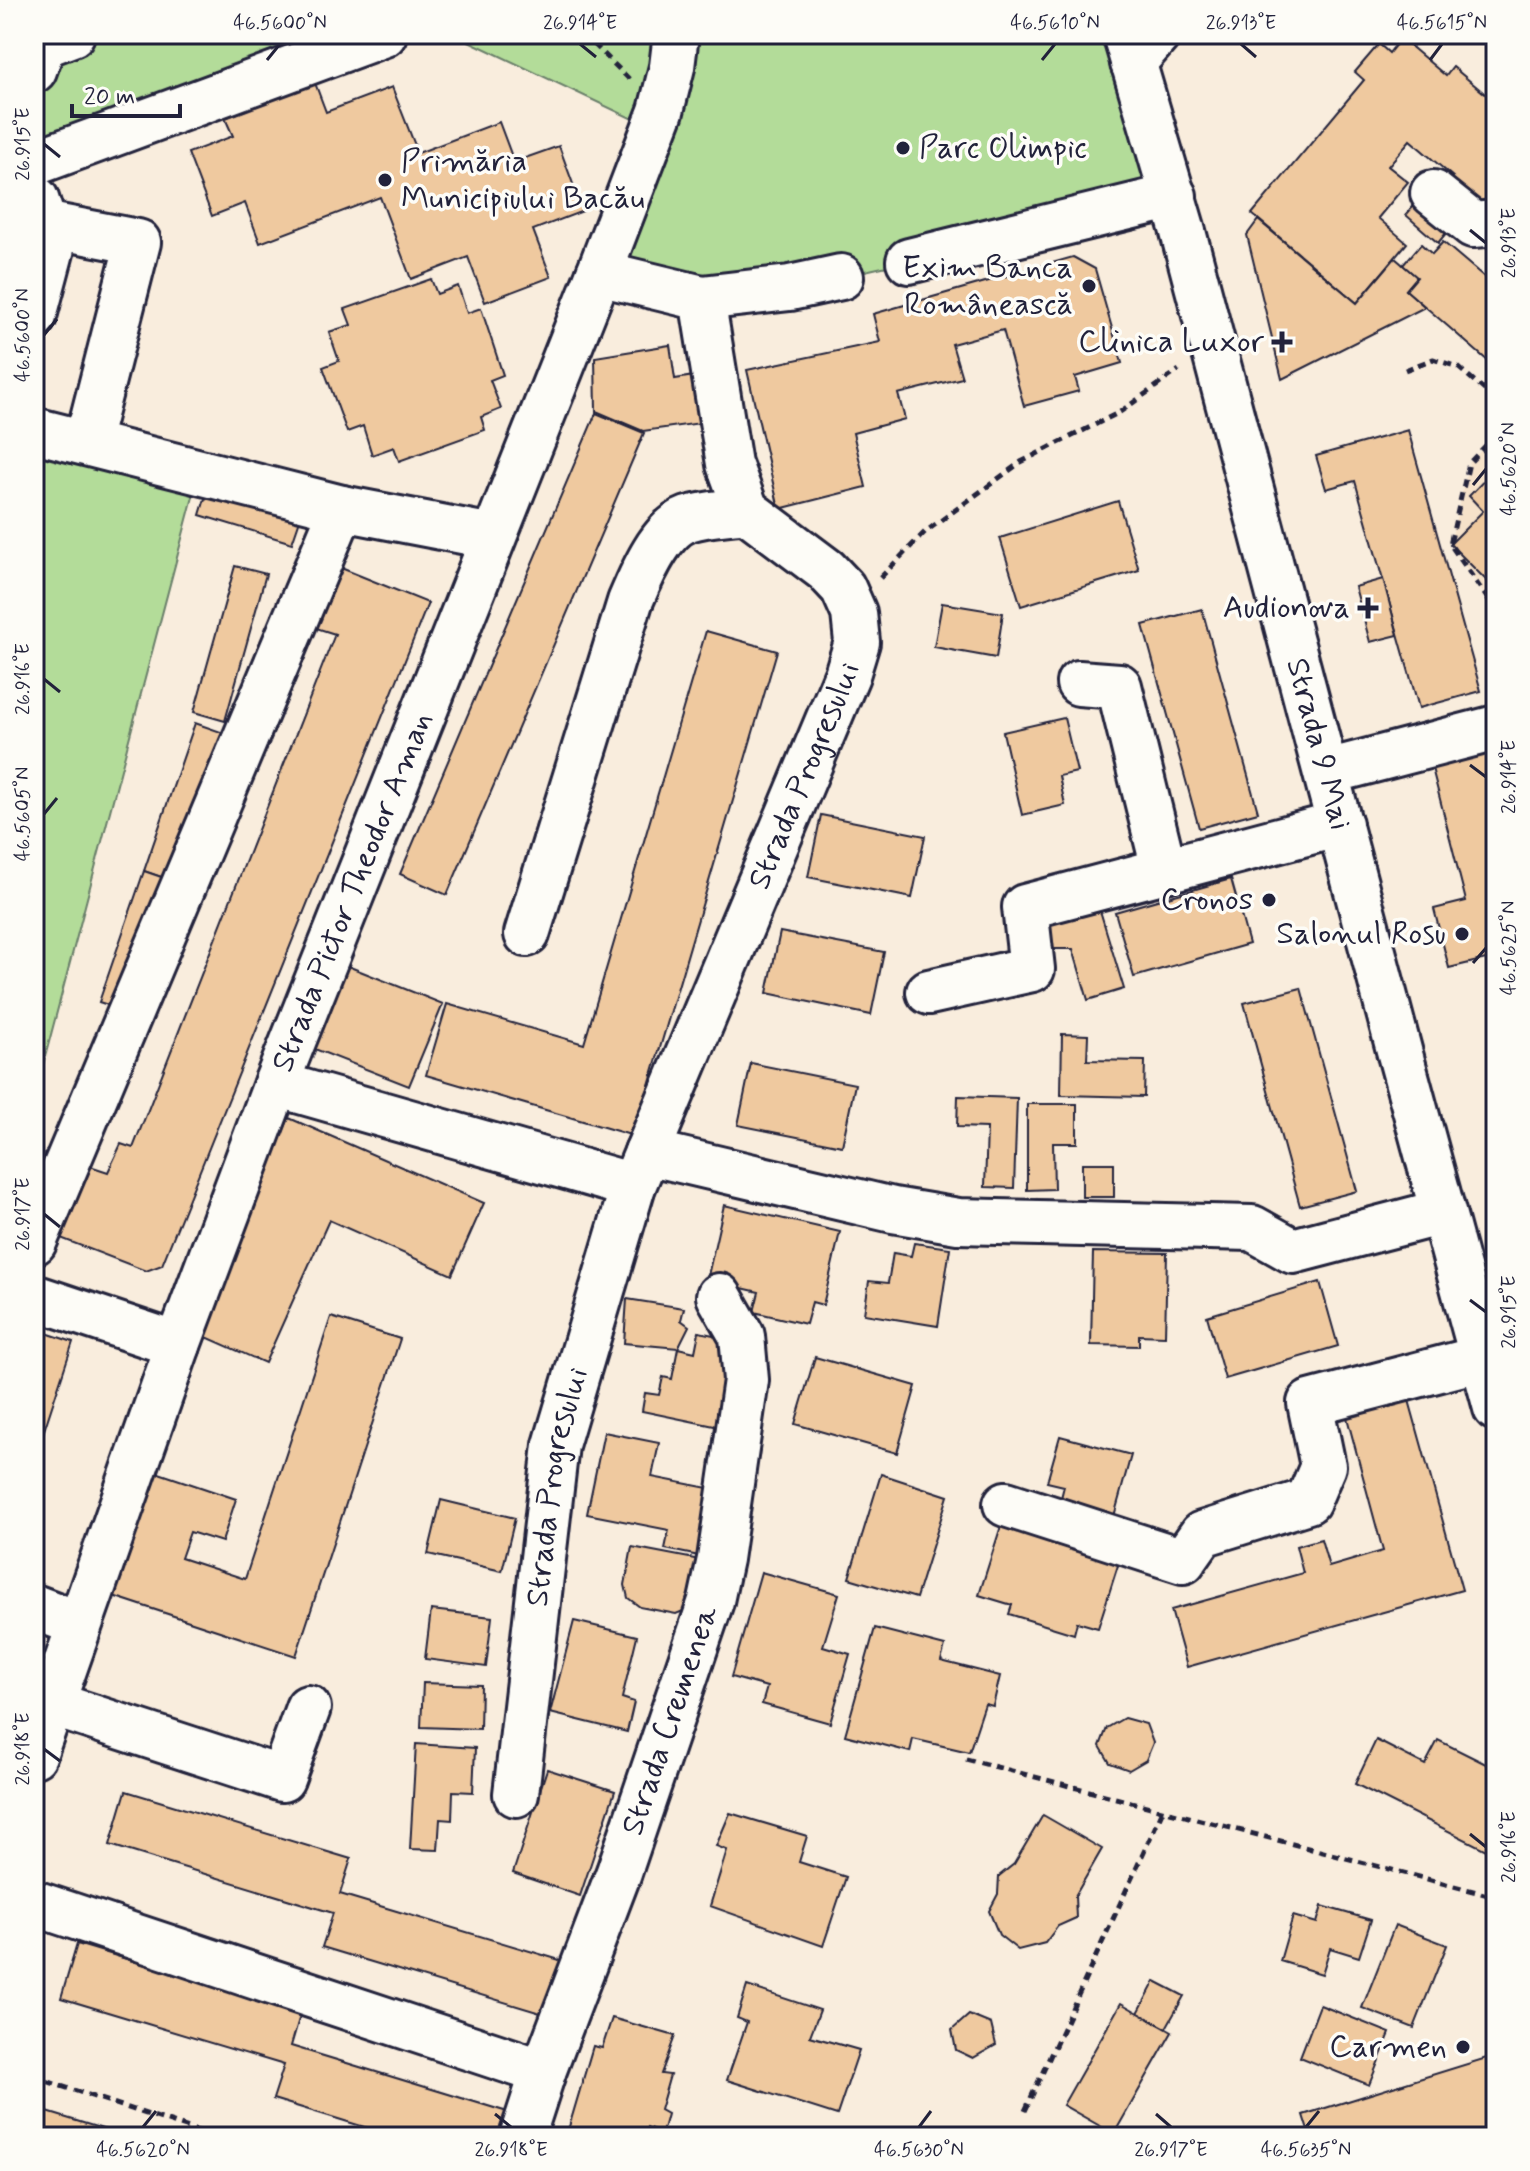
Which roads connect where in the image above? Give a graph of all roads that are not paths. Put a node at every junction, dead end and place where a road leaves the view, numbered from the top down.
1 (72, 34) edge
2 (384, 34) edge
3 (676, 34) edge
4 (1139, 44) edge
5 (34, 70) edge
6 (34, 163) edge
7 (1433, 193) dead end
8 (1174, 196) junction
9 (39, 209) edge
10 (1496, 223) edge
11 (909, 261) dead end
12 (599, 273) junction
13 (841, 277) dead end
14 (702, 298) junction
15 (34, 316) edge
16 (34, 430) edge
17 (87, 442) junction
18 (342, 508) junction
19 (746, 510) junction
20 (493, 537) junction
21 (1079, 683) dead end
22 (1496, 728) edge
23 (1327, 772) junction
24 (1340, 824) junction
25 (1164, 869) junction
26 (527, 934) dead end
27 (929, 992) dead end
28 (276, 1084) junction
29 (640, 1169) junction
30 (1442, 1212) junction
31 (34, 1242) edge
32 (719, 1296) dead end
33 (34, 1297) edge
34 (178, 1345) junction
35 (1486, 1350) edge
36 (1496, 1408) edge
37 (1006, 1504) dead end
38 (34, 1607) edge
39 (79, 1624) junction
40 (52, 1704) junction
41 (308, 1708) dead end
42 (34, 1755) edge
43 (516, 1794) dead end
44 (34, 1903) edge
45 (543, 2072) junction
46 (522, 2137) edge

1 - 5 street
2 - 6 street
3 - 12 street, Strada Pictor Theodor Aman
4 - 8 street, Strada 9 Mai
7 - 10 street
8 - 11 street
8 - 23 street, Strada 9 Mai
9 - 15 street
9 - 17 street
12 - 14 street
12 - 20 street, Strada Pictor Theodor Aman
13 - 14 street
14 - 19 street
16 - 17 street
17 - 18 street
18 - 20 street
18 - 31 street
19 - 26 street
19 - 29 street, Strada Progresului
20 - 28 street, Strada Pictor Theodor Aman
21 - 25 street
22 - 23 street
23 - 24 street, Strada 9 Mai
24 - 25 street
24 - 30 street, Strada 9 Mai
25 - 27 street
28 - 29 street
28 - 34 street, Strada Pictor Theodor Aman
29 - 30 street
29 - 43 street, Strada Progresului
30 - 35 street, Strada 9 Mai
32 - 45 street, Strada Cremenea
33 - 34 street
34 - 39 street, Strada Pictor Theodor Aman
35 - 36 street, Strada 9 Mai
35 - 37 street
38 - 39 street
39 - 40 street, Strada Pictor Theodor Aman
40 - 41 street
40 - 42 street, Strada Pictor Theodor Aman
44 - 45 street
45 - 46 street, Strada Cremenea

